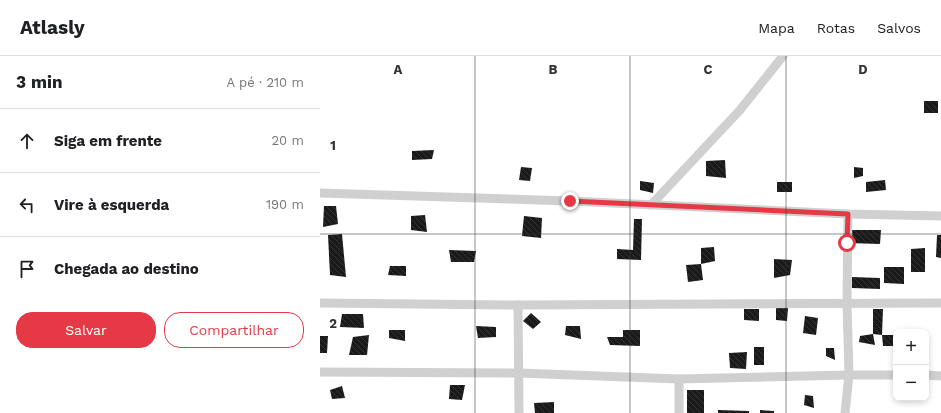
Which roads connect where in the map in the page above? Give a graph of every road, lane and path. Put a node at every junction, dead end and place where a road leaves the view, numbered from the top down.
1 (783, 56) edge
2 (320, 193) edge
3 (651, 205) junction
4 (848, 214) junction
5 (941, 216) edge
6 (320, 303) edge
7 (847, 303) junction
8 (941, 303) edge
9 (518, 305) junction
10 (320, 372) edge
11 (518, 373) junction
12 (849, 375) junction
13 (893, 375) edge
14 (929, 376) edge
15 (941, 376) edge
16 (679, 379) junction
17 (519, 413) edge
18 (679, 413) edge
19 (845, 413) edge

1 - 3 street
2 - 3 street
3 - 4 street
4 - 5 street
4 - 7 street
6 - 9 street
7 - 8 street
7 - 9 street
7 - 12 street
9 - 11 street
10 - 11 street
11 - 16 street
11 - 17 street
12 - 13 street
12 - 16 street
12 - 19 street
14 - 15 street
16 - 18 street

